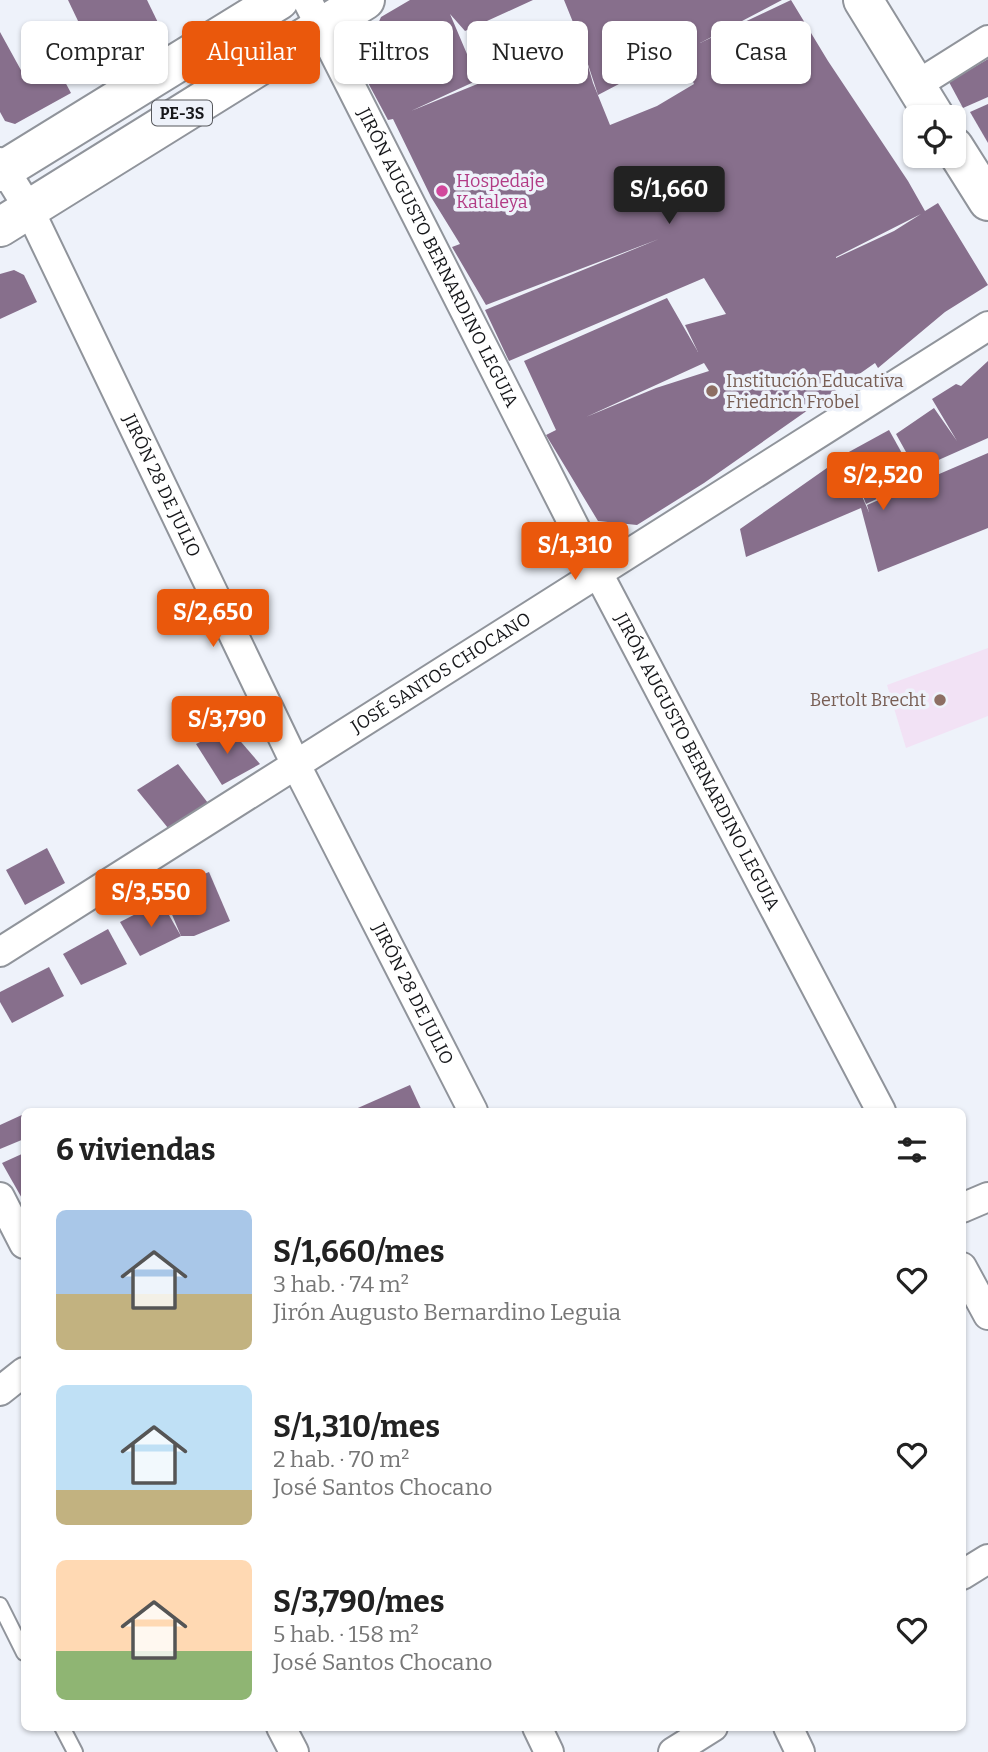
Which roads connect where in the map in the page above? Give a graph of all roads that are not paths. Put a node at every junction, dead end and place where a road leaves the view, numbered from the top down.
1 (279, 0) edge
2 (365, 0) edge
3 (863, 0) edge
4 (315, 13) edge
5 (988, 40) edge
6 (925, 102) edge
7 (966, 166) edge
8 (1, 168) edge
9 (988, 201) edge
10 (14, 218) edge
11 (988, 326) edge
12 (598, 573) junction
13 (296, 765) junction
14 (0, 952) edge
15 (471, 1108) edge
16 (879, 1108) edge
17 (0, 1197) edge
18 (988, 1197) edge
19 (966, 1206) edge
20 (21, 1238) edge
21 (966, 1274) edge
22 (988, 1315) edge
23 (21, 1374) edge
24 (0, 1391) edge
25 (988, 1559) edge
26 (966, 1573) edge
27 (0, 1605) edge
28 (21, 1647) edge
29 (64, 1731) edge
30 (539, 1731) edge
31 (707, 1731) edge
32 (790, 1731) edge
33 (75, 1752) edge
34 (549, 1752) edge
35 (673, 1752) edge
36 (800, 1752) edge

1 - 8 main road, PE-3S
2 - 4 main road, PE-3S
3 - 6 main road
4 - 10 main road, PE-3S
4 - 12 street, JIRÓN AUGUSTO BERNARDINO LEGUIA
5 - 6 street
7 - 9 main road
8 - 10 street, JIRÓN 28 DE JULIO
10 - 13 street, JIRÓN 28 DE JULIO
11 - 12 street, JOSÉ SANTOS CHOCANO
12 - 13 street, JOSÉ SANTOS CHOCANO
12 - 16 street, JIRÓN AUGUSTO BERNARDINO LEGUIA
13 - 14 street, JOSÉ SANTOS CHOCANO
13 - 15 street, JIRÓN 28 DE JULIO
17 - 20 street
18 - 19 street
21 - 22 street
23 - 24 street
25 - 26 street
27 - 28 lane
29 - 33 lane
30 - 34 street
31 - 35 street
32 - 36 street

